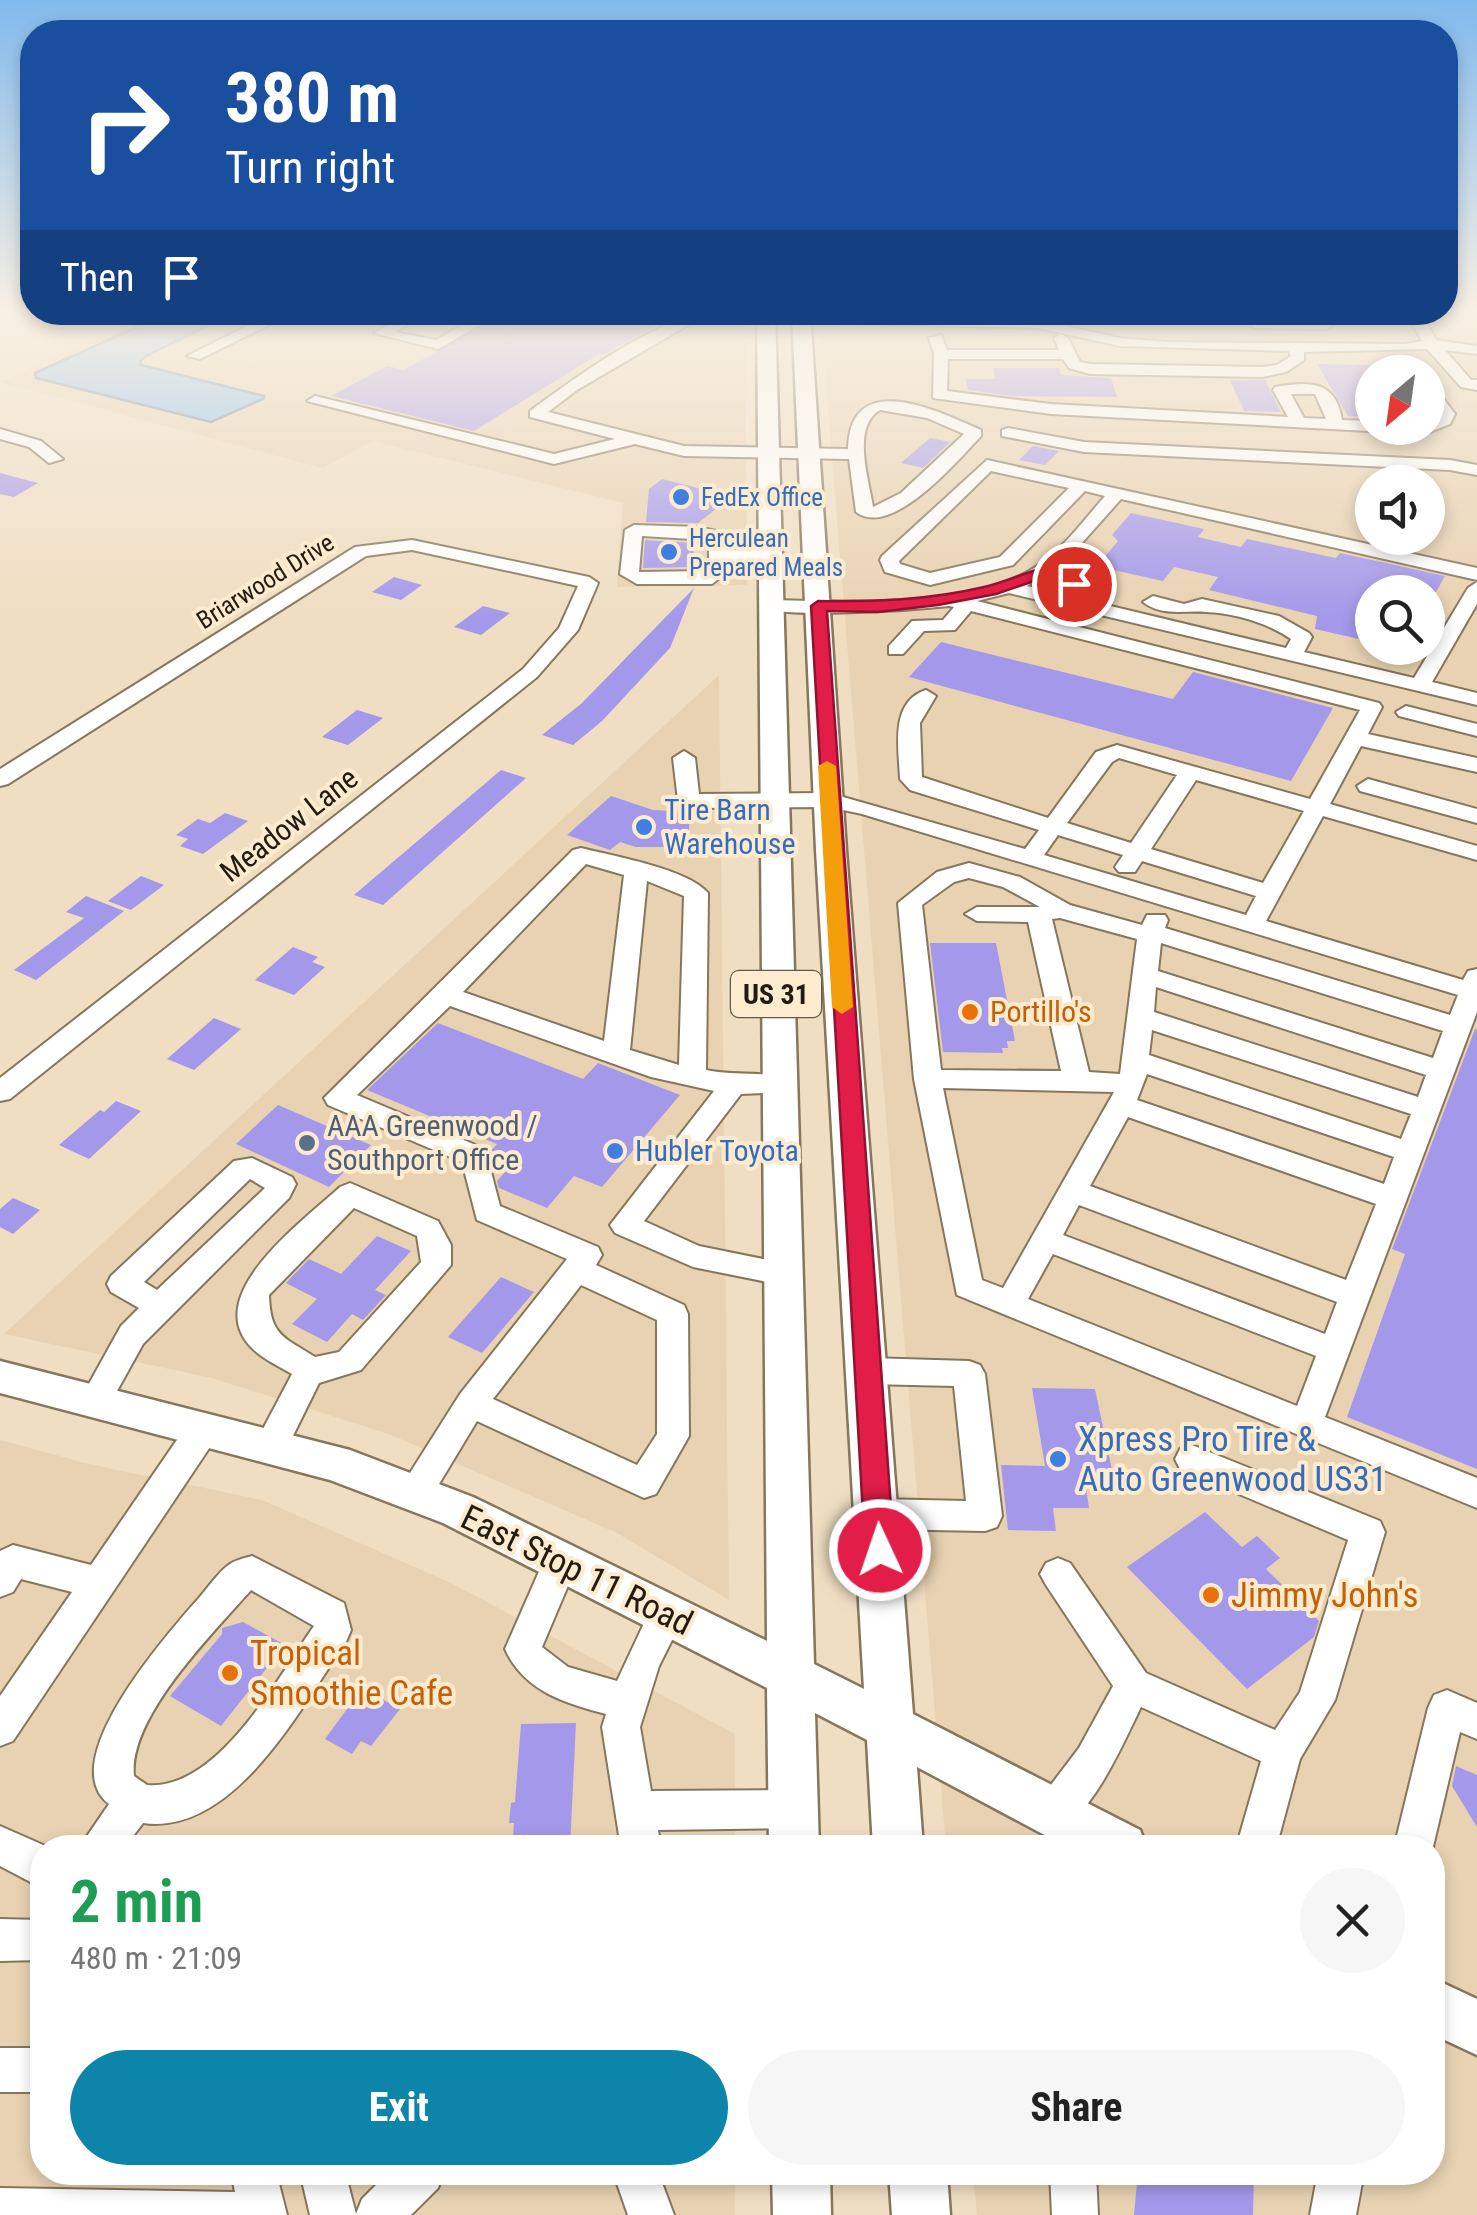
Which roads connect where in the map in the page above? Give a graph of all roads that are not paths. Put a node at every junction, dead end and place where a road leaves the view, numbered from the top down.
1 (371, 413) edge
2 (536, 413) edge
3 (767, 413) edge
4 (808, 413) edge
5 (864, 413) edge
6 (928, 413) edge
7 (1275, 413) edge
8 (1294, 413) edge
9 (1334, 413) edge
10 (1298, 421) junction
11 (1332, 424) junction
12 (1355, 425) edge
13 (1008, 433) dead end
14 (0, 434) edge
15 (634, 438) junction
16 (1096, 446) junction
17 (768, 453) junction
18 (810, 454) junction
19 (859, 454) junction
20 (55, 460) dead end
21 (1477, 470) edge
22 (1071, 483) junction
23 (1117, 494) junction
24 (770, 554) junction
25 (720, 556) junction
26 (1477, 574) edge
27 (1036, 575) junction
28 (589, 583) joint
29 (1005, 586) junction
30 (1477, 588) edge
31 (957, 602) junction
32 (770, 606) junction
33 (818, 606) junction
34 (1173, 620) junction
35 (896, 650) dead end
36 (1142, 650) junction
37 (1358, 670) junction
38 (1420, 685) junction
39 (926, 696) dead end
40 (1342, 700) junction
41 (1477, 700) edge
42 (1406, 712) dead end
43 (1477, 730) edge
44 (1355, 738) junction
45 (1397, 749) junction
46 (684, 758) dead end
47 (1477, 765) edge
48 (1190, 772) junction
49 (1477, 777) edge
50 (0, 780) edge
51 (1368, 786) dead end
52 (829, 800) junction
53 (773, 802) junction
54 (1317, 808) junction
55 (1477, 816) edge
56 (1052, 827) junction
57 (1136, 853) junction
58 (1477, 853) edge
59 (1030, 858) junction
60 (636, 871) junction
61 (1116, 884) junction
62 (1270, 892) junction
63 (1164, 898) junction
64 (1050, 912) junction
65 (977, 914) dead end
66 (1252, 925) junction
67 (1151, 934) junction
68 (1146, 975) junction
69 (1474, 984) edge
70 (446, 995) junction
71 (1140, 1017) junction
72 (1458, 1027) junction
73 (616, 1055) junction
74 (1441, 1070) junction
75 (692, 1077) junction
76 (928, 1079) junction
77 (1077, 1080) junction
78 (1129, 1083) junction
79 (734, 1084) junction
80 (778, 1085) junction
81 (0, 1092) edge
82 (1426, 1109) junction
83 (1410, 1152) junction
84 (1072, 1192) junction
85 (1392, 1198) junction
86 (625, 1224) junction
87 (1046, 1240) junction
88 (581, 1262) junction
89 (782, 1273) junction
90 (1355, 1296) junction
91 (1010, 1304) junction
92 (160, 1306) junction
93 (1334, 1350) junction
94 (310, 1370) junction
95 (868, 1371) junction
96 (0, 1377) edge
97 (96, 1400) junction
98 (471, 1404) junction
99 (1306, 1424) junction
100 (204, 1428) junction
101 (271, 1446) junction
102 (1192, 1459) dead end
103 (1477, 1493) edge
104 (415, 1494) junction
105 (878, 1514) junction
106 (560, 1562) junction
107 (1058, 1574) dead end
108 (0, 1580) edge
109 (98, 1583) junction
110 (667, 1614) junction
111 (791, 1676) junction
112 (1132, 1685) junction
113 (629, 1702) junction
114 (1477, 1721) edge
115 (0, 1728) edge
116 (890, 1728) junction
117 (1283, 1752) junction
118 (135, 1802) junction
119 (1055, 1812) junction
120 (794, 1828) edge
121 (638, 1829) edge
122 (109, 1835) edge
123 (897, 1835) edge
124 (1098, 1835) edge
125 (1260, 1835) edge
126 (1417, 1835) edge
127 (0, 1846) edge
128 (30, 1862) edge
129 (0, 1940) edge
130 (30, 1940) edge
131 (1445, 2012) edge
132 (1477, 2028) edge
133 (0, 2070) edge
134 (30, 2070) edge
135 (256, 2185) edge
136 (325, 2185) edge
137 (409, 2185) edge
138 (640, 2185) edge
139 (802, 2185) edge
140 (919, 2185) edge
141 (1074, 2185) edge
142 (1339, 2185) edge
143 (0, 2211) edge
144 (264, 2215) edge
145 (333, 2215) edge
146 (378, 2215) edge
147 (651, 2215) edge
148 (802, 2215) edge
149 (921, 2215) edge
150 (1075, 2215) edge
151 (1333, 2215) edge

1 - 15 street
2 - 15 street
3 - 17 main road, US 31
4 - 18 main road, US 31
5 - 19 street
6 - 19 street
7 - 10 street
8 - 10 street
9 - 11 street
10 - 11 street
11 - 12 street
13 - 16 street
14 - 20 street
15 - 17 street
16 - 21 street
16 - 22 street
17 - 18 street
17 - 24 main road, US 31
18 - 19 street
18 - 33 main road, US 31
22 - 22 street
22 - 23 street
23 - 26 street
23 - 27 street
24 - 25 street
24 - 32 main road, US 31
25 - 25 street
27 - 29 street
27 - 34 street
28 - 50 street, Briarwood Drive
28 - 81 street, Meadow Lane
29 - 31 street
29 - 34 street
30 - 38 street
31 - 33 street
31 - 35 street
31 - 36 street
32 - 33 street
32 - 53 main road, US 31
33 - 52 main road, US 31
34 - 36 street
34 - 37 street
36 - 40 street
37 - 38 street
37 - 40 street
38 - 41 street
39 - 56 street
40 - 44 street
42 - 43 street
44 - 45 street
44 - 54 street
45 - 47 street
45 - 49 street
46 - 53 street
48 - 54 street
48 - 56 street
48 - 57 street
51 - 55 street
52 - 53 street
52 - 59 street
52 - 95 main road, US 31
53 - 80 main road, US 31
54 - 58 street
54 - 62 street
56 - 57 street
56 - 59 street
57 - 61 street
57 - 62 street
59 - 61 street
60 - 70 street
60 - 73 street
60 - 75 street
61 - 63 street
62 - 66 street
63 - 66 street
63 - 67 street
64 - 65 street
64 - 67 street
64 - 76 street
64 - 77 street
66 - 69 street
67 - 68 street
67 - 72 street
68 - 71 street
68 - 74 street
69 - 72 street
70 - 73 street
70 - 88 street
71 - 78 street
71 - 82 street
72 - 74 street
73 - 75 street
74 - 82 street
75 - 79 street
76 - 77 street
76 - 91 street
77 - 78 street
78 - 83 street
78 - 84 street
78 - 85 street
79 - 80 street
79 - 86 street
80 - 89 main road, US 31
82 - 83 street
83 - 85 street
84 - 87 street
84 - 90 street
85 - 90 street
86 - 88 street
86 - 89 street
87 - 91 street
87 - 93 street
88 - 98 street
88 - 98 street
89 - 111 main road, US 31
90 - 93 street
91 - 99 street
92 - 92 street
92 - 97 street
93 - 99 street
94 - 94 street
94 - 101 street
95 - 105 main road, US 31
95 - 105 street
96 - 97 main road, East Stop 11 Road
97 - 100 main road, East Stop 11 Road
98 - 104 street
99 - 103 street
100 - 101 main road, East Stop 11 Road
100 - 109 street
101 - 104 main road, East Stop 11 Road
102 - 117 street
104 - 106 main road, East Stop 11 Road
105 - 116 main road, US 31
106 - 110 main road, East Stop 11 Road
106 - 113 street
107 - 112 street
108 - 109 street
109 - 115 street
110 - 111 main road, East Stop 11 Road
110 - 113 street
111 - 116 main road, East Stop 11 Road
111 - 120 main road, US 31
112 - 117 street
112 - 119 street
113 - 121 street
114 - 126 street
116 - 119 main road, East Stop 11 Road
116 - 123 main road, US 31
117 - 125 street
118 - 118 street
118 - 122 street
119 - 124 main road, East Stop 11 Road
120 - 121 street
127 - 128 street
129 - 130 street
131 - 132 main road
133 - 134 street
135 - 144 street
136 - 145 street
137 - 146 street
138 - 147 street
139 - 148 main road
140 - 149 main road
141 - 150 street
142 - 151 street
143 - 144 street

